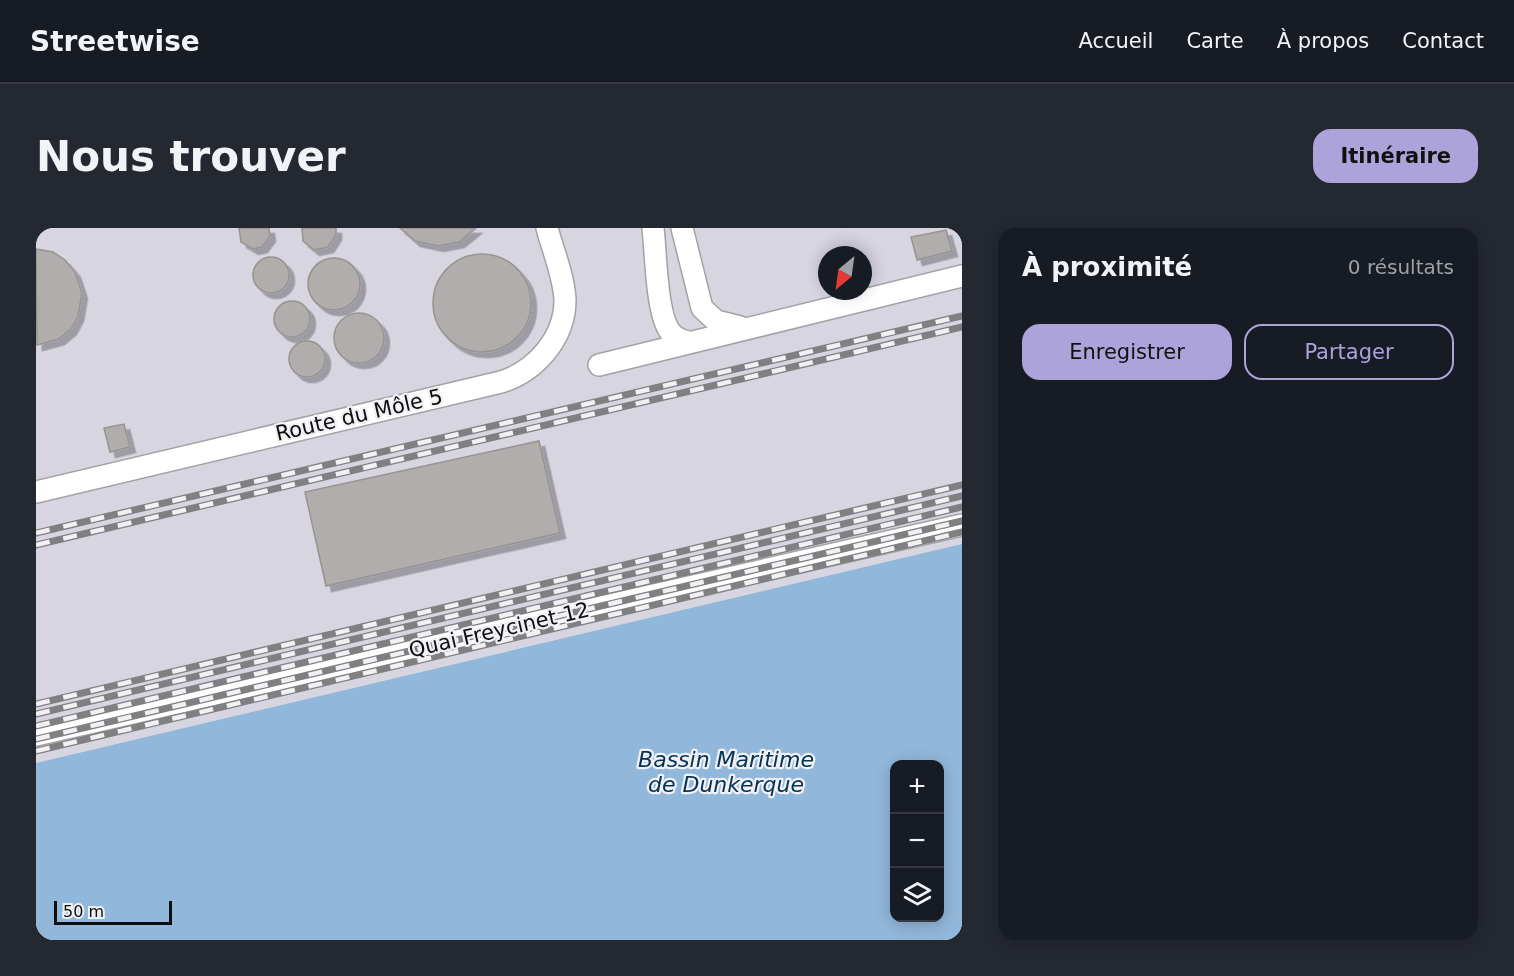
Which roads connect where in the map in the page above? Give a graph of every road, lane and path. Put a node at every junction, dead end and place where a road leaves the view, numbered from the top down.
1 (547, 228) edge
2 (653, 228) edge
3 (682, 228) edge
4 (962, 276) edge
5 (753, 326) junction
6 (690, 342) junction
7 (599, 365) dead end
8 (36, 492) edge
9 (962, 525) edge
10 (36, 735) edge

1 - 8 street, Route du Môle 5
2 - 6 street
3 - 5 street
4 - 5 street
5 - 6 street
6 - 7 street
9 - 10 street, Quai Freycinet 12

